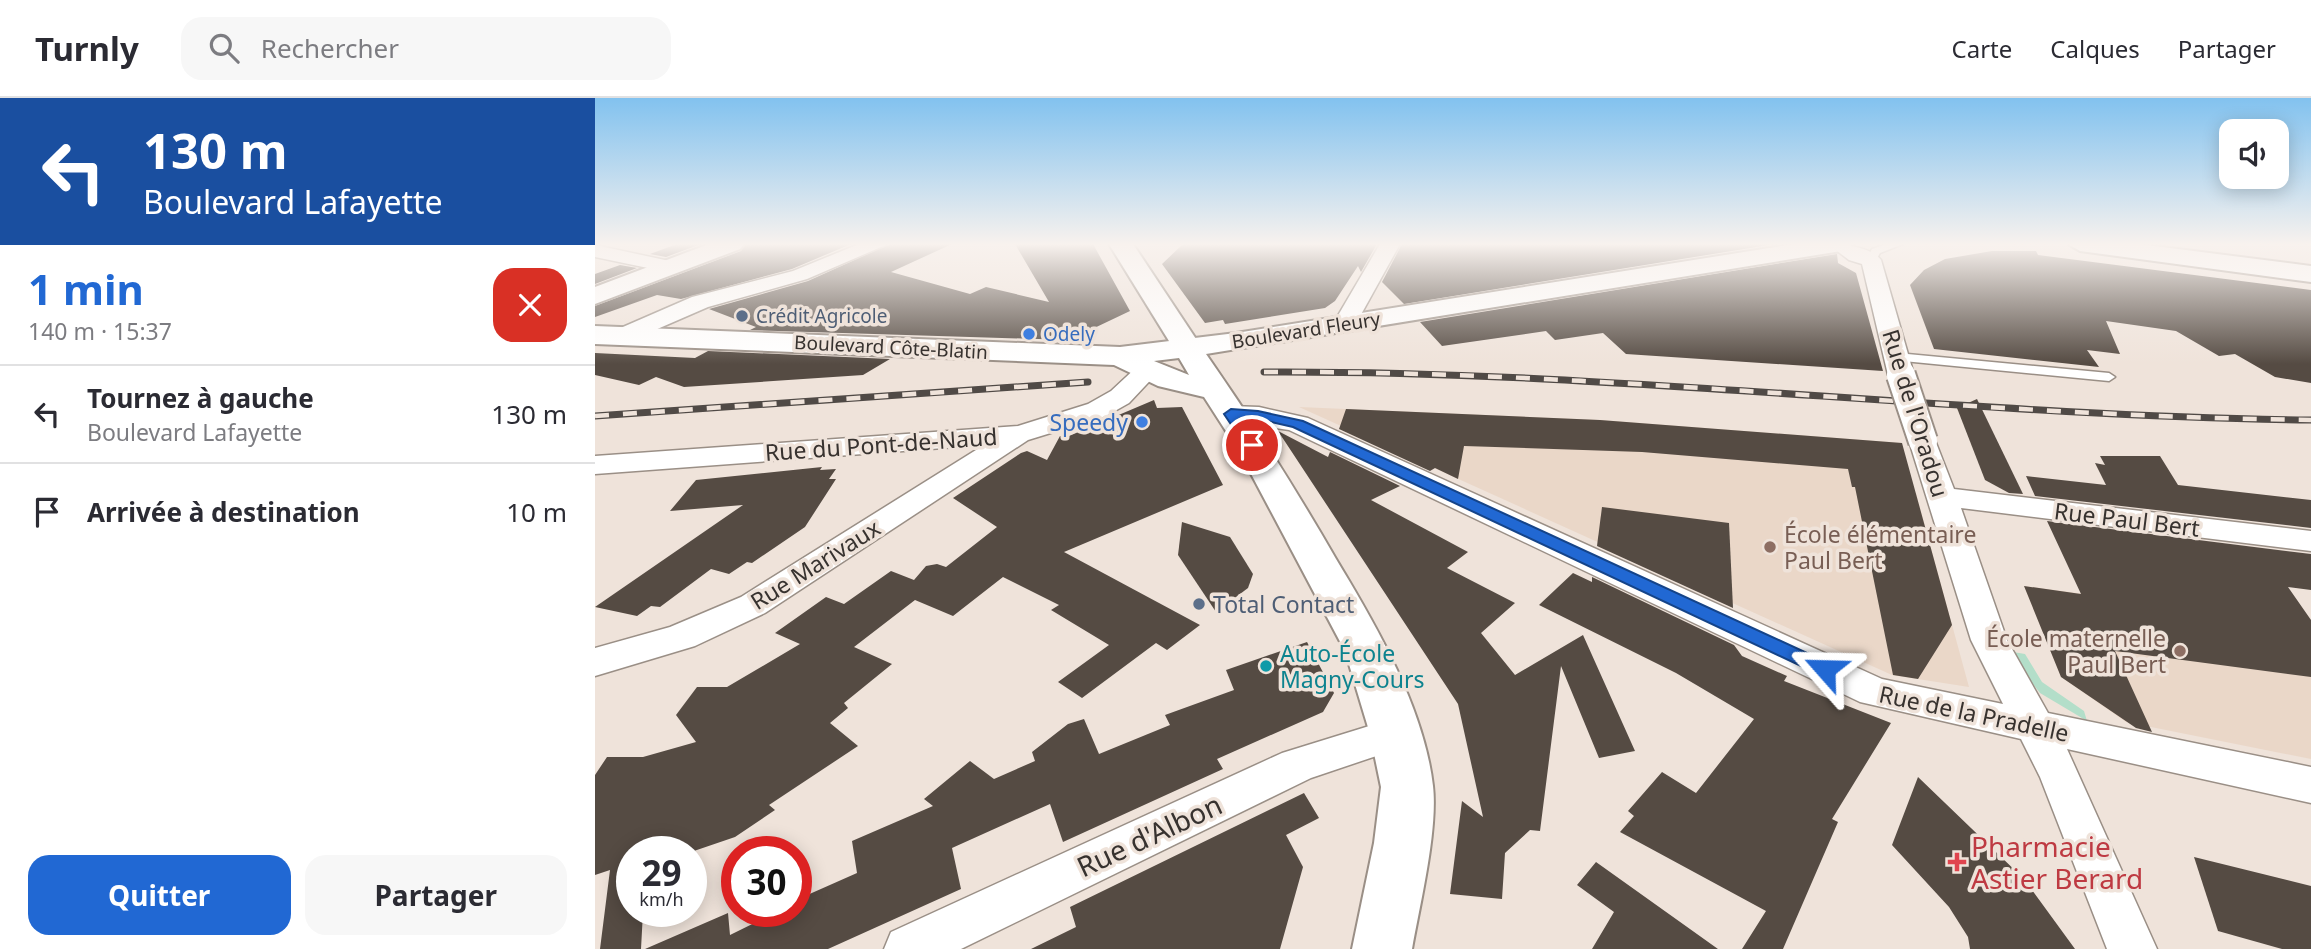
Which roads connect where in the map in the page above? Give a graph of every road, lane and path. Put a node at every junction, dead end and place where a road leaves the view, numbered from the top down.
1 (628, 284) edge
2 (768, 284) edge
3 (1146, 284) edge
4 (1368, 284) edge
5 (1597, 284) edge
6 (1878, 284) edge
7 (595, 296) edge
8 (1345, 324) junction
9 (595, 335) edge
10 (624, 335) junction
11 (1187, 348) junction
12 (1120, 356) junction
13 (1899, 366) junction
14 (1150, 369) junction
15 (2109, 377) dead end
16 (1224, 402) junction
17 (1020, 434) junction
18 (595, 465) edge
19 (1943, 497) junction
20 (2311, 541) edge
21 (595, 662) edge
22 (2034, 727) junction
23 (1395, 734) junction
24 (2311, 785) edge
25 (909, 949) edge
26 (1382, 949) edge
27 (2132, 949) edge

1 - 7 main road
2 - 10 street
3 - 11 main road
4 - 8 street
5 - 8 main road, Boulevard Fleury
6 - 13 street, Rue de l'Oradou
8 - 11 main road, Boulevard Fleury
9 - 10 main road, Boulevard Côte-Blatin
10 - 12 main road, Boulevard Côte-Blatin
11 - 12 main road, Boulevard Côte-Blatin
11 - 16 main road
12 - 14 main road
13 - 15 lane
13 - 19 street, Rue de l'Oradou, bridge
14 - 16 main road
14 - 17 street, Rue du Pont-de-Naud
16 - 22 street, Rue de la Pradelle
16 - 23 main road
17 - 18 street, Rue du Pont-de-Naud
17 - 21 street, Rue Marivaux
19 - 20 street, Rue Paul Bert
19 - 22 street, Rue de l'Oradou
22 - 24 street, Rue de la Pradelle
22 - 27 street, Rue de l'Oradou
23 - 25 street, Rue d'Albon
23 - 26 main road

